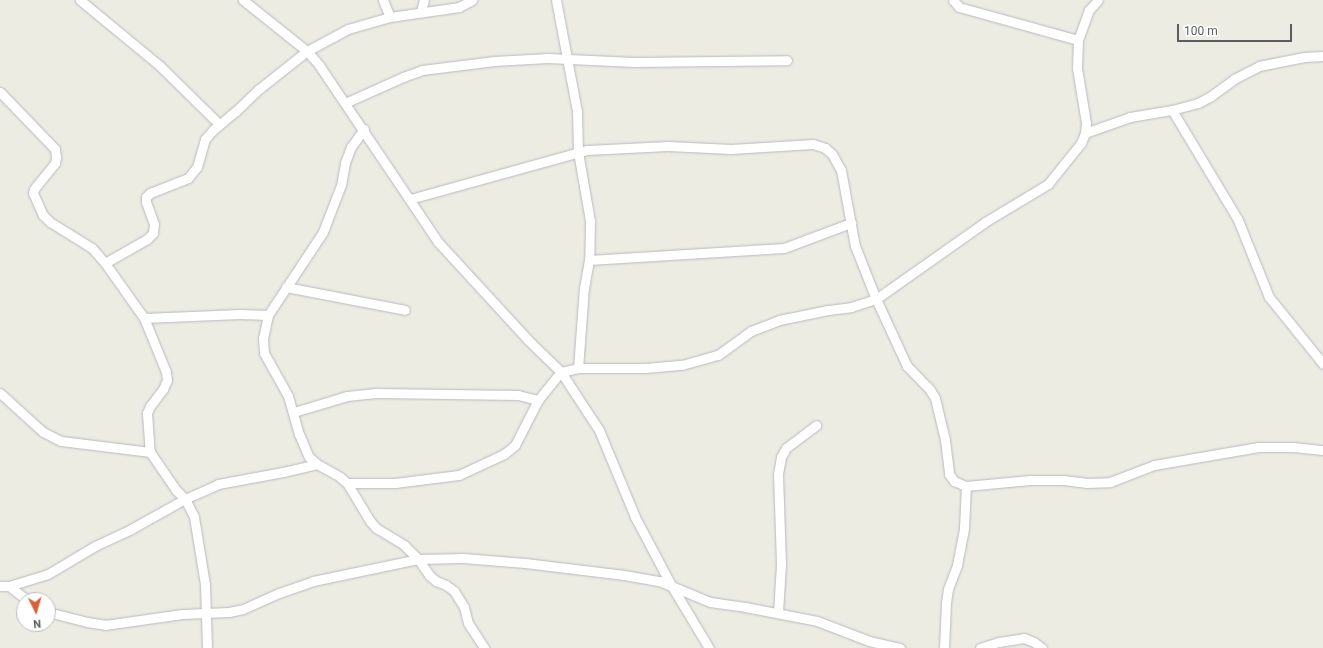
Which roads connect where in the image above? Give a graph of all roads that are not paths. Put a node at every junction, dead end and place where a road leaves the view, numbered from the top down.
1 (80, 0) edge
2 (243, 0) edge
3 (383, 0) edge
4 (424, 0) edge
5 (472, 0) edge
6 (556, 0) edge
7 (953, 0) edge
8 (1098, 0) edge
9 (421, 11) junction
10 (390, 17) junction
11 (1078, 40) junction
12 (307, 51) junction
13 (1323, 56) edge
14 (568, 59) junction
15 (788, 60) dead end
16 (0, 92) edge
17 (345, 103) junction
18 (1172, 110) junction
19 (219, 124) junction
20 (364, 129) junction
21 (1085, 133) junction
22 (578, 152) junction
23 (410, 200) junction
24 (851, 223) junction
25 (590, 260) junction
26 (105, 263) junction
27 (286, 287) junction
28 (876, 299) junction
29 (405, 310) dead end
30 (268, 315) junction
31 (144, 318) junction
32 (1323, 364) edge
33 (578, 368) junction
34 (561, 372) junction
35 (0, 393) edge
36 (538, 400) junction
37 (294, 412) junction
38 (816, 425) dead end
39 (1323, 450) edge
40 (150, 452) junction
41 (317, 464) junction
42 (347, 483) junction
43 (966, 486) junction
44 (185, 499) junction
45 (418, 560) junction
46 (670, 585) junction
47 (4, 586) edge
48 (16, 593) edge
49 (778, 613) junction
50 (56, 614) edge
51 (207, 614) junction
52 (207, 648) edge
53 (484, 648) edge
54 (709, 648) edge
55 (900, 648) edge
56 (944, 648) edge
57 (980, 648) edge
58 (1042, 648) edge

1 - 19 street
2 - 12 street
3 - 10 street
4 - 9 street
5 - 9 street
6 - 14 street
7 - 11 street
8 - 11 street
9 - 10 street
10 - 12 street
11 - 21 street
12 - 17 street
12 - 19 street
13 - 18 street
14 - 15 street
14 - 17 street
14 - 22 street
16 - 26 street
17 - 20 street
18 - 21 street
18 - 32 street
19 - 26 street
20 - 23 street
20 - 27 street
21 - 28 street
22 - 23 street
22 - 24 street
22 - 25 street
23 - 34 street
24 - 25 street
24 - 28 street
25 - 33 street
26 - 31 street
27 - 29 street
27 - 30 street
28 - 33 street
28 - 43 street
30 - 31 street
30 - 37 street
31 - 40 street
33 - 34 street
34 - 36 street
34 - 46 street
35 - 40 street
36 - 37 street
36 - 42 street
37 - 41 street
38 - 49 street
39 - 43 street
40 - 44 street
41 - 42 street
41 - 44 street
42 - 45 street
43 - 56 street
44 - 47 street
44 - 51 street
45 - 46 street
45 - 51 street
45 - 53 street
46 - 49 street
46 - 54 street
47 - 48 street
49 - 55 street
50 - 51 street
51 - 52 street
57 - 58 street

